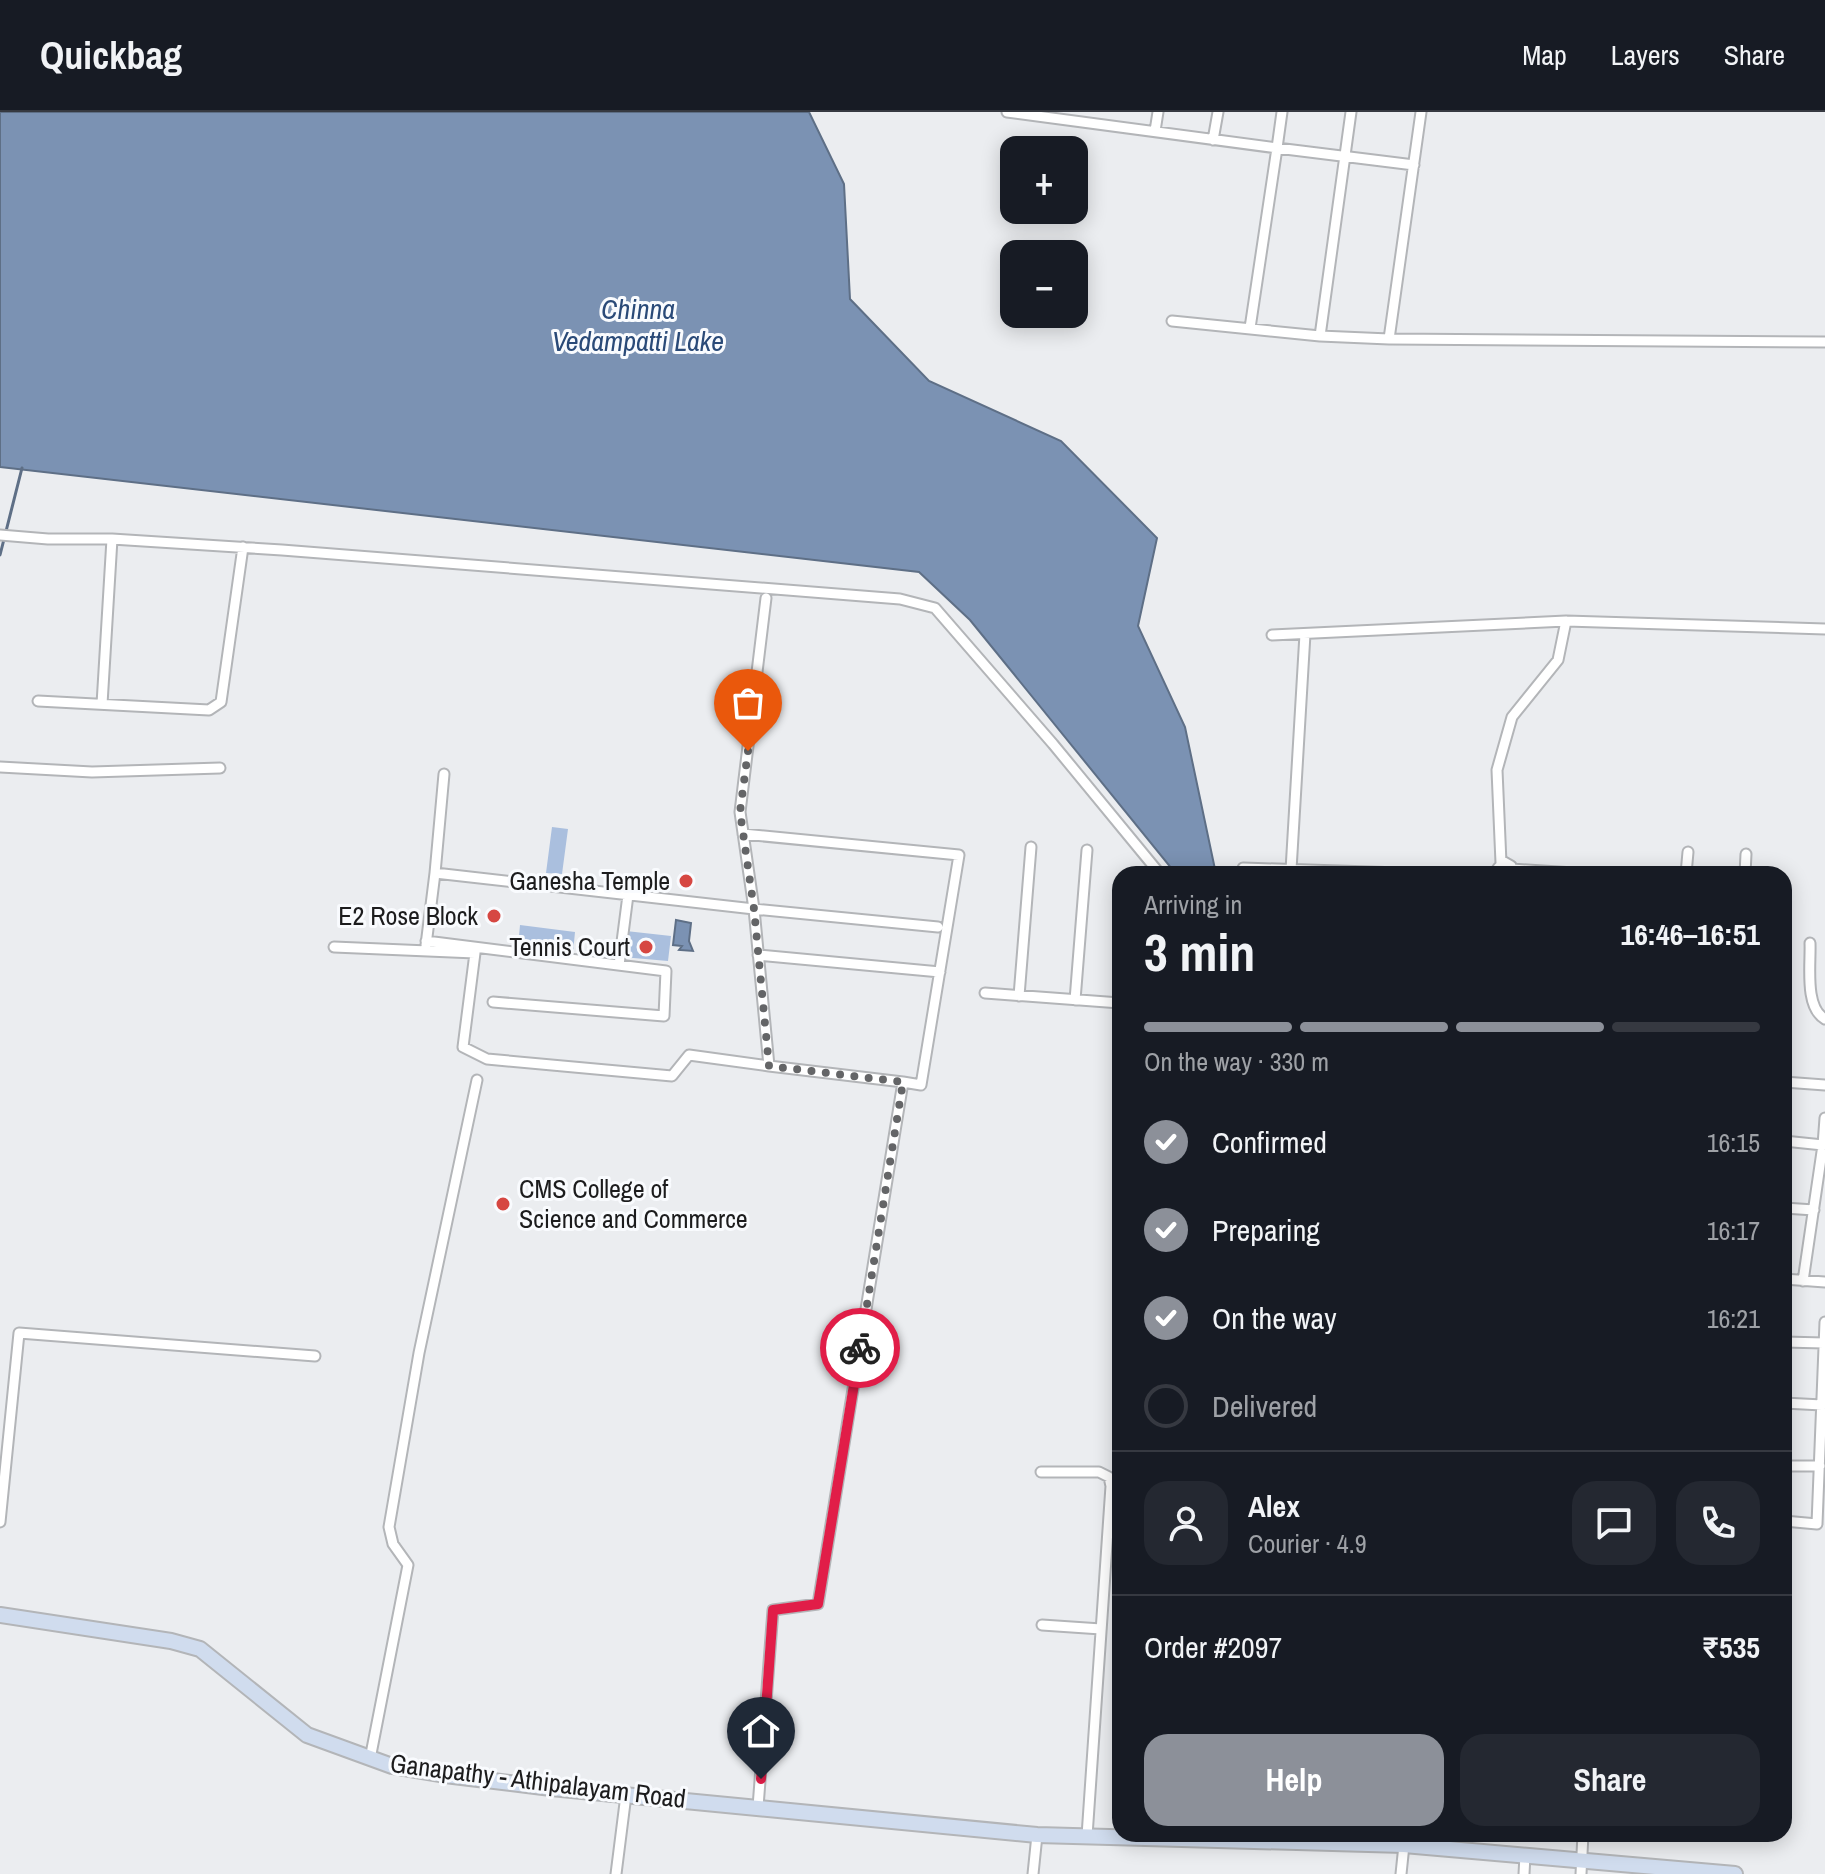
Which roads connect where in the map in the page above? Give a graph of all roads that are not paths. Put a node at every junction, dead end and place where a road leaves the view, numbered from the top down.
1 (1007, 112) edge
2 (1102, 112) edge
3 (1158, 112) edge
4 (1218, 112) edge
5 (1282, 112) edge
6 (1351, 112) edge
7 (1421, 112) edge
8 (1044, 114) edge
9 (1100, 124) junction
10 (1155, 131) junction
11 (1213, 140) junction
12 (1277, 148) junction
13 (1345, 157) junction
14 (1414, 165) junction
15 (1172, 321) dead end
16 (1250, 328) junction
17 (1320, 336) junction
18 (1389, 339) junction
19 (1825, 342) edge
20 (1, 535) edge
21 (112, 539) junction
22 (243, 547) junction
23 (766, 598) dead end
24 (1566, 621) junction
25 (1825, 629) edge
26 (1305, 634) junction
27 (1272, 635) dead end
28 (38, 701) dead end
29 (102, 704) junction
30 (0, 767) edge
31 (220, 768) dead end
32 (444, 774) dead end
33 (743, 834) junction
34 (1031, 847) dead end
35 (1087, 850) dead end
36 (1688, 852) dead end
37 (1746, 854) dead end
38 (1153, 866) edge
39 (1291, 866) edge
40 (1505, 866) edge
41 (1687, 866) edge
42 (1745, 866) edge
43 (435, 873) junction
44 (628, 895) junction
45 (754, 909) junction
46 (938, 927) dead end
47 (1810, 943) dead end
48 (426, 946) junction
49 (334, 947) dead end
50 (758, 955) junction
51 (619, 965) junction
52 (940, 972) junction
53 (985, 993) dead end
54 (1019, 996) junction
55 (1075, 1000) junction
56 (493, 1002) dead end
57 (1112, 1002) edge
58 (1825, 1019) edge
59 (769, 1066) junction
60 (477, 1080) dead end
61 (903, 1082) junction
62 (1792, 1083) edge
63 (1825, 1085) edge
64 (1825, 1118) edge
65 (1792, 1142) edge
66 (1823, 1145) edge
67 (1792, 1209) edge
68 (1814, 1210) junction
69 (1792, 1280) edge
70 (1803, 1281) junction
71 (1825, 1282) edge
72 (1825, 1322) edge
73 (1792, 1342) edge
74 (1824, 1343) edge
75 (315, 1356) dead end
76 (1792, 1403) edge
77 (1822, 1405) junction
78 (1792, 1466) edge
79 (1820, 1466) junction
80 (1041, 1472) dead end
81 (0, 1522) edge
82 (1792, 1522) edge
83 (1821, 1525) edge
84 (0, 1615) edge
85 (1042, 1625) dead end
86 (1101, 1629) junction
87 (370, 1759) junction
88 (626, 1795) junction
89 (758, 1807) junction
90 (1037, 1835) junction
91 (1087, 1836) junction
92 (1112, 1837) edge
93 (1298, 1842) edge
94 (1583, 1842) edge
95 (1404, 1845) junction
96 (1525, 1855) junction
97 (1582, 1867) edge
98 (1648, 1870) edge
99 (616, 1874) edge
100 (1033, 1874) edge
101 (1401, 1874) edge
102 (1524, 1874) edge
103 (1735, 1874) edge

1 - 8 street
2 - 9 street
3 - 10 street
4 - 11 street
5 - 12 street
6 - 13 street
7 - 14 street
8 - 9 street
9 - 10 street
10 - 11 street
11 - 12 street
12 - 13 street
12 - 16 street
13 - 14 street
13 - 17 street
14 - 18 street
15 - 16 street
16 - 17 street
17 - 18 street
18 - 19 street
20 - 21 street
21 - 22 street
21 - 29 street
22 - 29 street
22 - 38 street
23 - 33 street
24 - 25 street
24 - 26 street
24 - 40 street
26 - 27 street
26 - 39 street
28 - 29 street
30 - 31 street
32 - 43 street
33 - 45 street
33 - 52 street
34 - 54 street
35 - 55 street
36 - 41 street
37 - 42 street
43 - 44 street
43 - 48 street
44 - 45 street
44 - 51 street
45 - 46 street
45 - 50 street
47 - 58 street
48 - 49 street
48 - 51 street
48 - 59 street
50 - 52 street
50 - 59 street
51 - 56 street
52 - 61 street
53 - 54 street
54 - 55 street
55 - 57 street
59 - 61 street
60 - 87 street
61 - 89 street
62 - 63 street
64 - 66 street
65 - 66 street
66 - 68 street
67 - 68 street
68 - 70 street
69 - 70 street
70 - 71 street
72 - 74 street
73 - 74 street
74 - 77 street
75 - 81 street
76 - 77 street
77 - 79 street
78 - 79 street
79 - 83 street
80 - 86 street
82 - 83 street
84 - 87 main road, Ganapathy - Athipalayam Road
85 - 86 street
86 - 91 street
87 - 88 main road, Ganapathy - Athipalayam Road
88 - 89 main road, Ganapathy - Athipalayam Road
88 - 99 street
89 - 90 main road, Ganapathy - Athipalayam Road
90 - 91 main road, Ganapathy - Athipalayam Road
90 - 100 street
91 - 92 main road, Ganapathy - Athipalayam Road
93 - 95 main road, Ganapathy - Athipalayam Road
94 - 97 street
95 - 96 main road, Ganapathy - Athipalayam Road
95 - 101 street
96 - 97 main road, Ganapathy - Athipalayam Road
96 - 102 street
97 - 98 main road, Ganapathy - Athipalayam Road
98 - 103 main road, Ganapathy - Athipalayam Road

